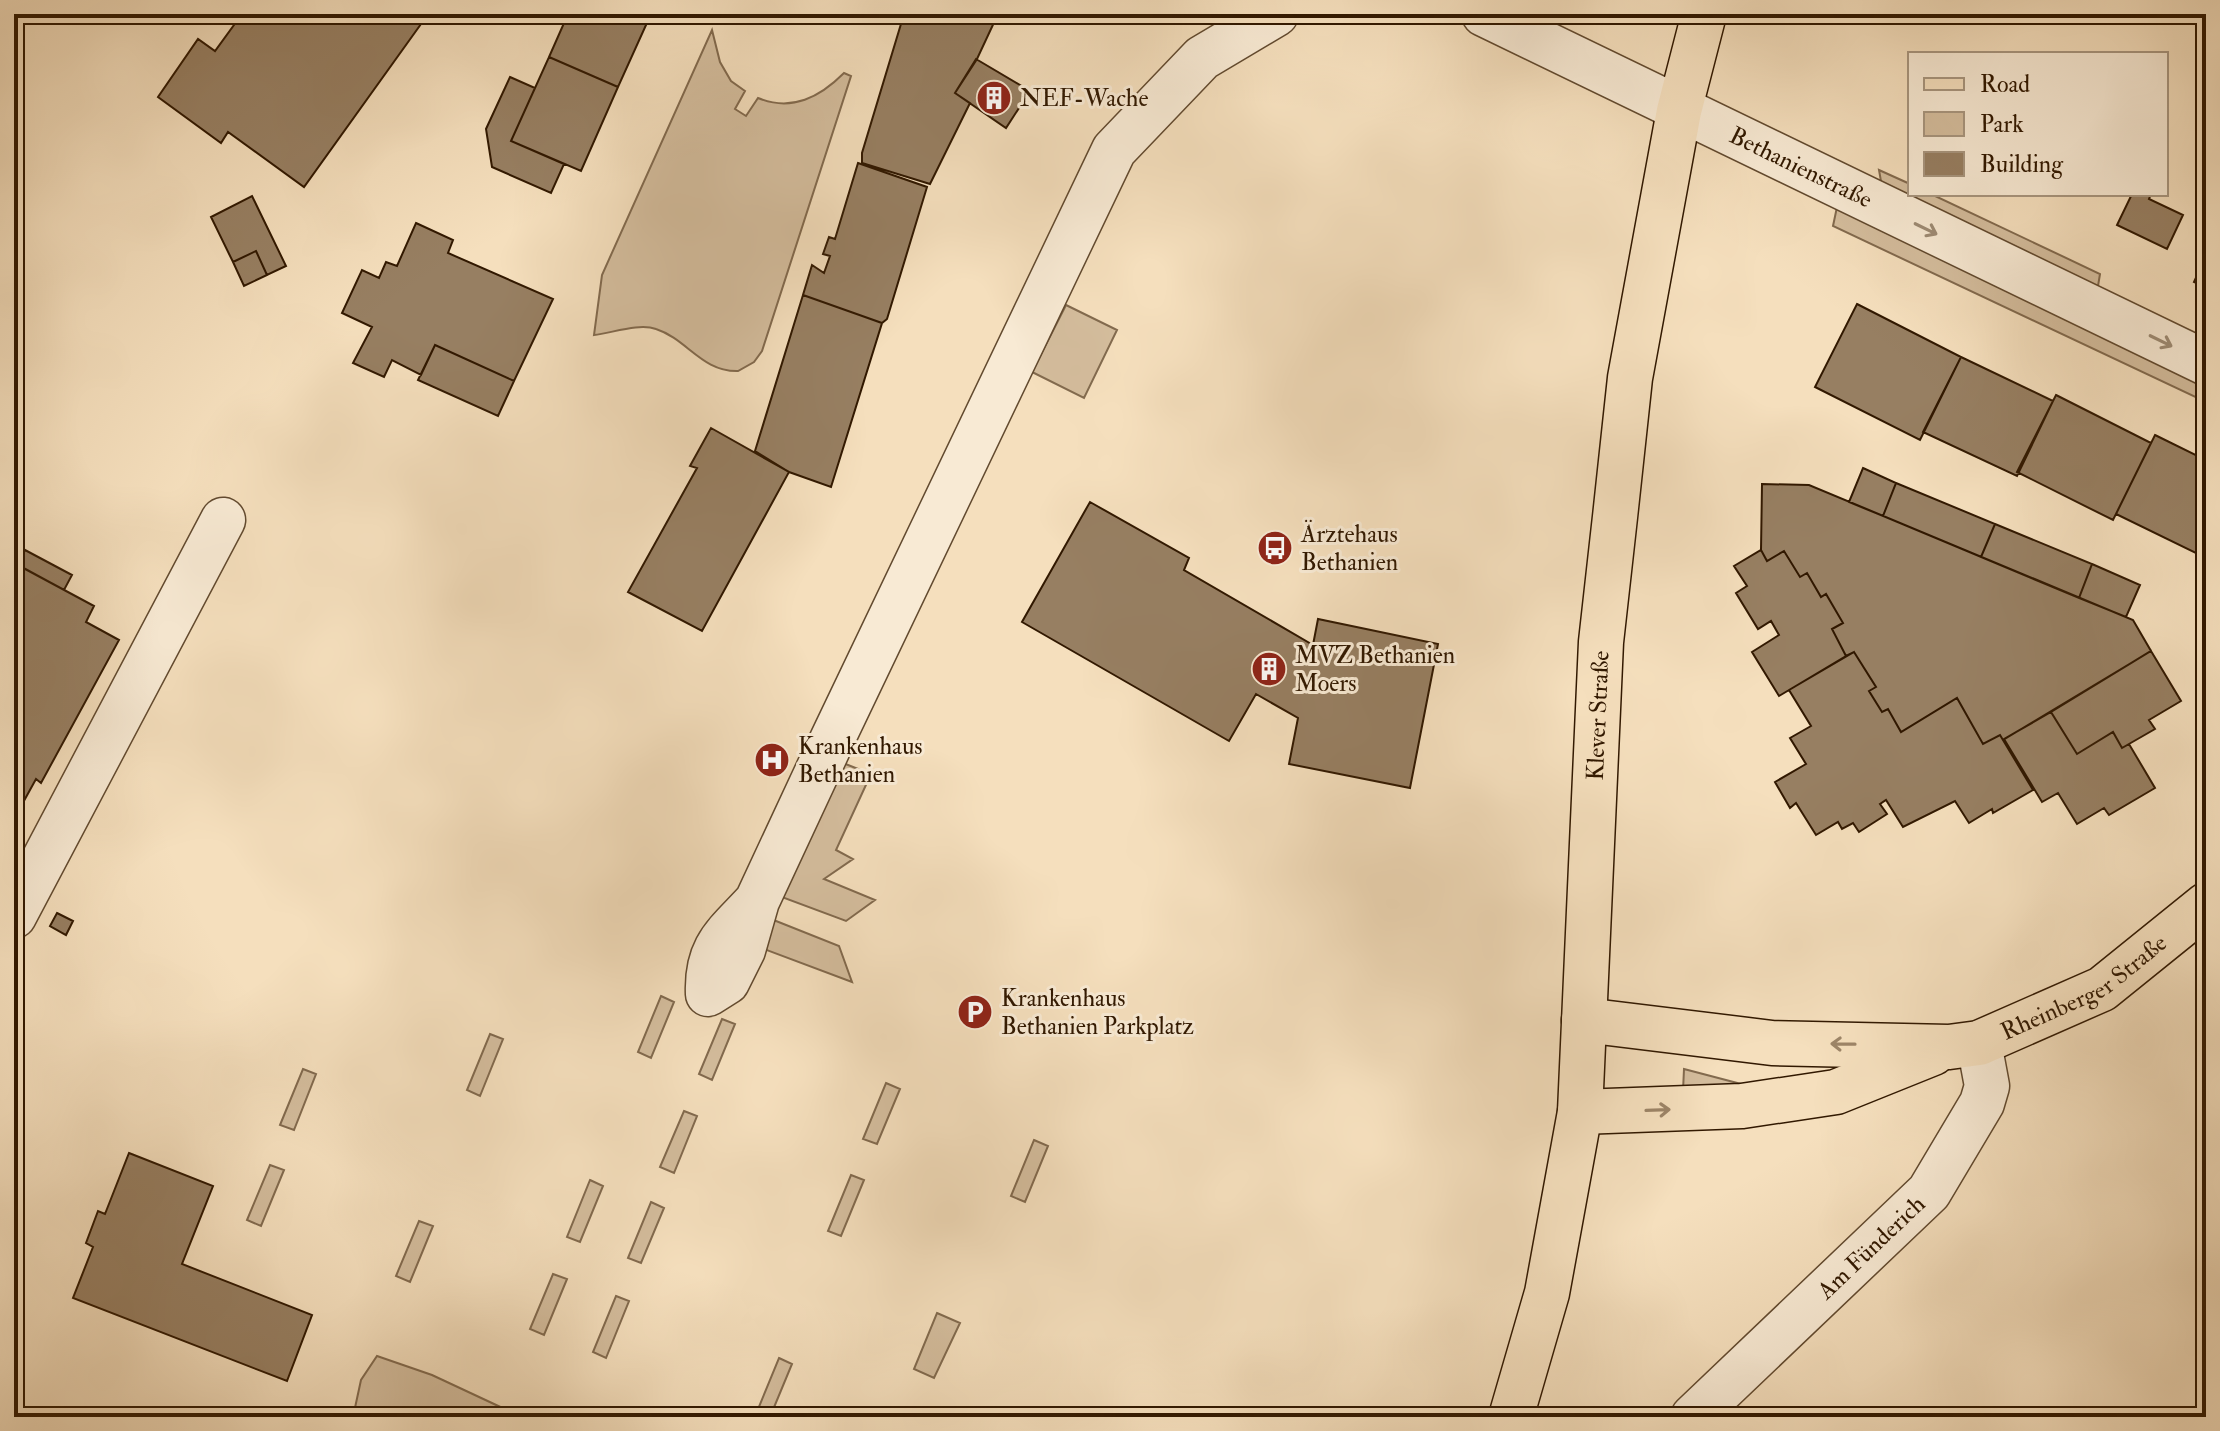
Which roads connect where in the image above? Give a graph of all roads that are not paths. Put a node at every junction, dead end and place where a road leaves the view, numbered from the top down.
1 (1276, 14) edge
2 (1484, 14) edge
3 (1704, 14) edge
4 (1679, 111) junction
5 (2206, 363) edge
6 (223, 520) dead end
7 (757, 901) dead end
8 (2206, 905) edge
9 (14, 916) edge
10 (1584, 1020) junction
11 (1964, 1045) junction
12 (1580, 1112) junction
13 (1511, 1417) edge
14 (1693, 1417) edge

1 - 7 street
2 - 4 street, Bethanienstraße
3 - 4 main road, Klever Straße
4 -> 5 street, Bethanienstraße
4 - 10 main road, Klever Straße
6 - 9 street
8 - 11 main road, Rheinberger Straße
11 -> 10 main road
10 - 12 main road, Klever Straße
12 -> 11 main road, Rheinberger Straße
11 - 14 street, Am Fünderich
12 - 13 main road, Klever Straße

